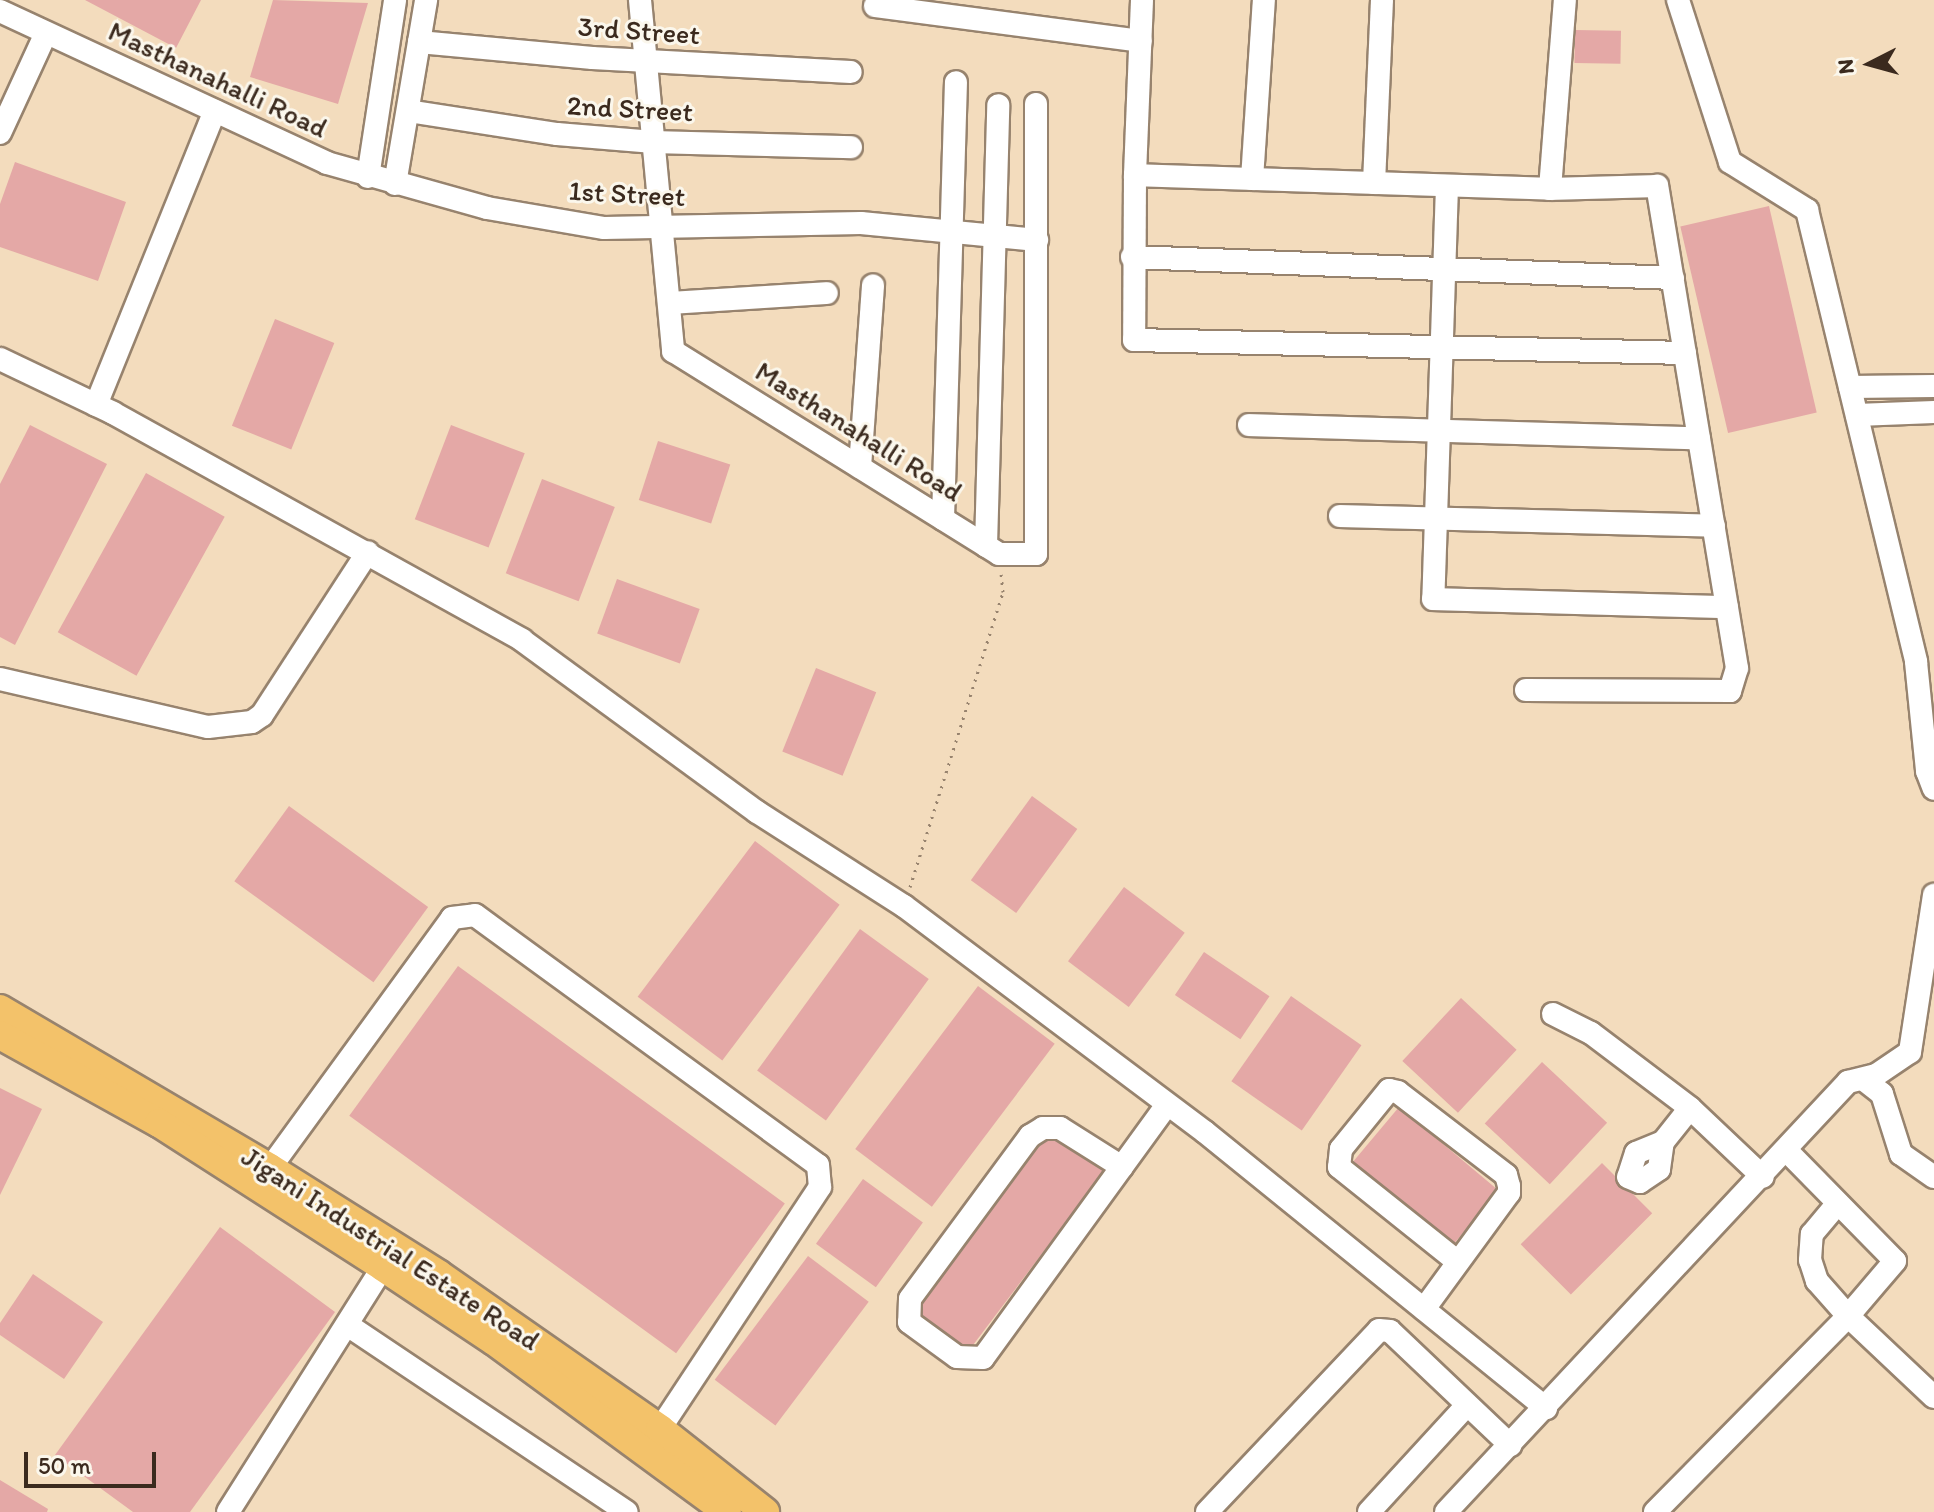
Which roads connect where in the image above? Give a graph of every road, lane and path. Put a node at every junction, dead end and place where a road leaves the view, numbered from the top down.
1 (395, 0) edge
2 (426, 0) edge
3 (640, 0) edge
4 (1142, 0) edge
5 (1264, 0) edge
6 (1382, 0) edge
7 (1565, 0) edge
8 (1678, 0) edge
9 (875, 6) dead end
10 (0, 11) edge
11 (46, 33) junction
12 (1141, 41) junction
13 (419, 42) junction
14 (646, 58) junction
15 (851, 72) dead end
16 (956, 82) dead end
17 (1036, 104) dead end
18 (998, 105) dead end
19 (215, 111) junction
20 (408, 111) junction
21 (0, 133) edge
22 (654, 142) junction
23 (851, 147) dead end
24 (1135, 175) junction
25 (368, 177) junction
26 (1252, 179) junction
27 (1374, 183) junction
28 (395, 184) junction
29 (1447, 186) junction
30 (1550, 189) junction
31 (662, 227) junction
32 (950, 234) junction
33 (993, 237) junction
34 (1037, 240) junction
35 (1132, 257) junction
36 (1444, 268) junction
37 (1673, 278) junction
38 (873, 285) dead end
39 (827, 293) dead end
40 (669, 303) junction
41 (1442, 351) junction
42 (1685, 353) junction
43 (0, 359) edge
44 (1934, 386) edge
45 (1850, 387) junction
46 (96, 405) junction
47 (1934, 412) edge
48 (1857, 415) junction
49 (1249, 425) dead end
50 (1439, 430) junction
51 (1699, 438) junction
52 (860, 467) junction
53 (1340, 516) dead end
54 (1436, 518) junction
55 (943, 519) junction
56 (1714, 526) junction
57 (992, 550) junction
58 (368, 552) junction
59 (1727, 607) junction
60 (0, 679) edge
61 (1526, 690) dead end
62 (1934, 789) edge
63 (1934, 895) edge
64 (904, 906) junction
65 (1928, 978) edge
66 (1926, 1003) edge
67 (0, 1009) edge
68 (1553, 1014) dead end
69 (0, 1035) edge
70 (1863, 1079) junction
71 (1167, 1105) junction
72 (1690, 1108) junction
73 (1663, 1142) dead end
74 (1787, 1151) junction
75 (1122, 1167) junction
76 (270, 1168) junction
77 (1763, 1177) junction
78 (1934, 1177) edge
79 (1838, 1203) junction
80 (1458, 1262) junction
81 (383, 1267) junction
82 (1424, 1309) junction
83 (1848, 1316) junction
84 (349, 1326) junction
85 (1934, 1397) edge
86 (1467, 1405) junction
87 (1546, 1408) junction
88 (660, 1429) junction
89 (1510, 1445) junction
90 (228, 1512) edge
91 (627, 1512) edge
92 (727, 1512) edge
93 (765, 1512) edge
94 (1207, 1512) edge
95 (1369, 1512) edge
96 (1446, 1512) edge
97 (1655, 1512) edge

1 - 25 street
2 - 13 street
3 - 14 street, Masthanahalli Road
4 - 12 street
5 - 26 street
6 - 27 street
7 - 30 street
8 - 45 street
9 - 12 street
10 - 11 street, Masthanahalli Road
11 - 19 street, Masthanahalli Road
11 - 21 street
12 - 24 street
13 - 14 street, 3rd Street
13 - 20 street
14 - 15 street, 3rd Street
14 - 22 street, Masthanahalli Road
16 - 32 street
17 - 34 street
18 - 33 street
19 - 25 street, Masthanahalli Road
19 - 46 street
20 - 22 street, 2nd Street
20 - 28 street
22 - 23 street, 2nd Street
22 - 31 street, Masthanahalli Road
24 - 26 street
24 - 35 street
25 - 28 street, Masthanahalli Road
26 - 27 street
27 - 29 street
28 - 31 street, 1st Street
29 - 30 street
29 - 36 street
30 - 37 street
31 - 32 street, 1st Street
31 - 40 street, Masthanahalli Road
32 - 33 street, 1st Street
32 - 55 street
33 - 34 street, 1st Street
33 - 57 street
34 - 57 street
35 - 36 street
35 - 41 street
36 - 37 street
36 - 41 street
37 - 42 street
38 - 52 street
39 - 40 street
40 - 52 street, Masthanahalli Road
41 - 42 street
41 - 50 street
42 - 51 street
43 - 46 street
44 - 45 street
45 - 48 street
46 - 58 street
47 - 48 street
48 - 62 street
49 - 50 street
50 - 51 street
50 - 54 street
51 - 56 street
52 - 55 street, Masthanahalli Road
53 - 54 street
54 - 56 street
54 - 59 street
55 - 57 street, Masthanahalli Road
56 - 59 street
57 - 64 path
58 - 60 street
58 - 64 street
59 - 61 street
63 - 65 street
64 - 71 street
65 - 66 street
66 - 70 street
67 - 76 main road, Jigani Industrial Estate Road
68 - 72 street
69 - 81 main road, Jigani Industrial Estate Road
70 - 74 street
70 - 78 street
71 - 75 street
71 - 82 street
72 - 73 street
72 - 77 street
74 - 77 street
74 - 79 street
75 - 75 street
76 - 88 main road, Jigani Industrial Estate Road
76 - 88 street
77 - 87 street
79 - 83 street
79 - 83 street
80 - 80 street
80 - 82 street
81 - 84 street
81 - 92 main road, Jigani Industrial Estate Road
82 - 87 street
83 - 85 street
83 - 97 street
84 - 90 street
84 - 91 street
86 - 89 street
86 - 94 street
86 - 95 street
87 - 89 street
88 - 93 main road, Jigani Industrial Estate Road
89 - 96 street

